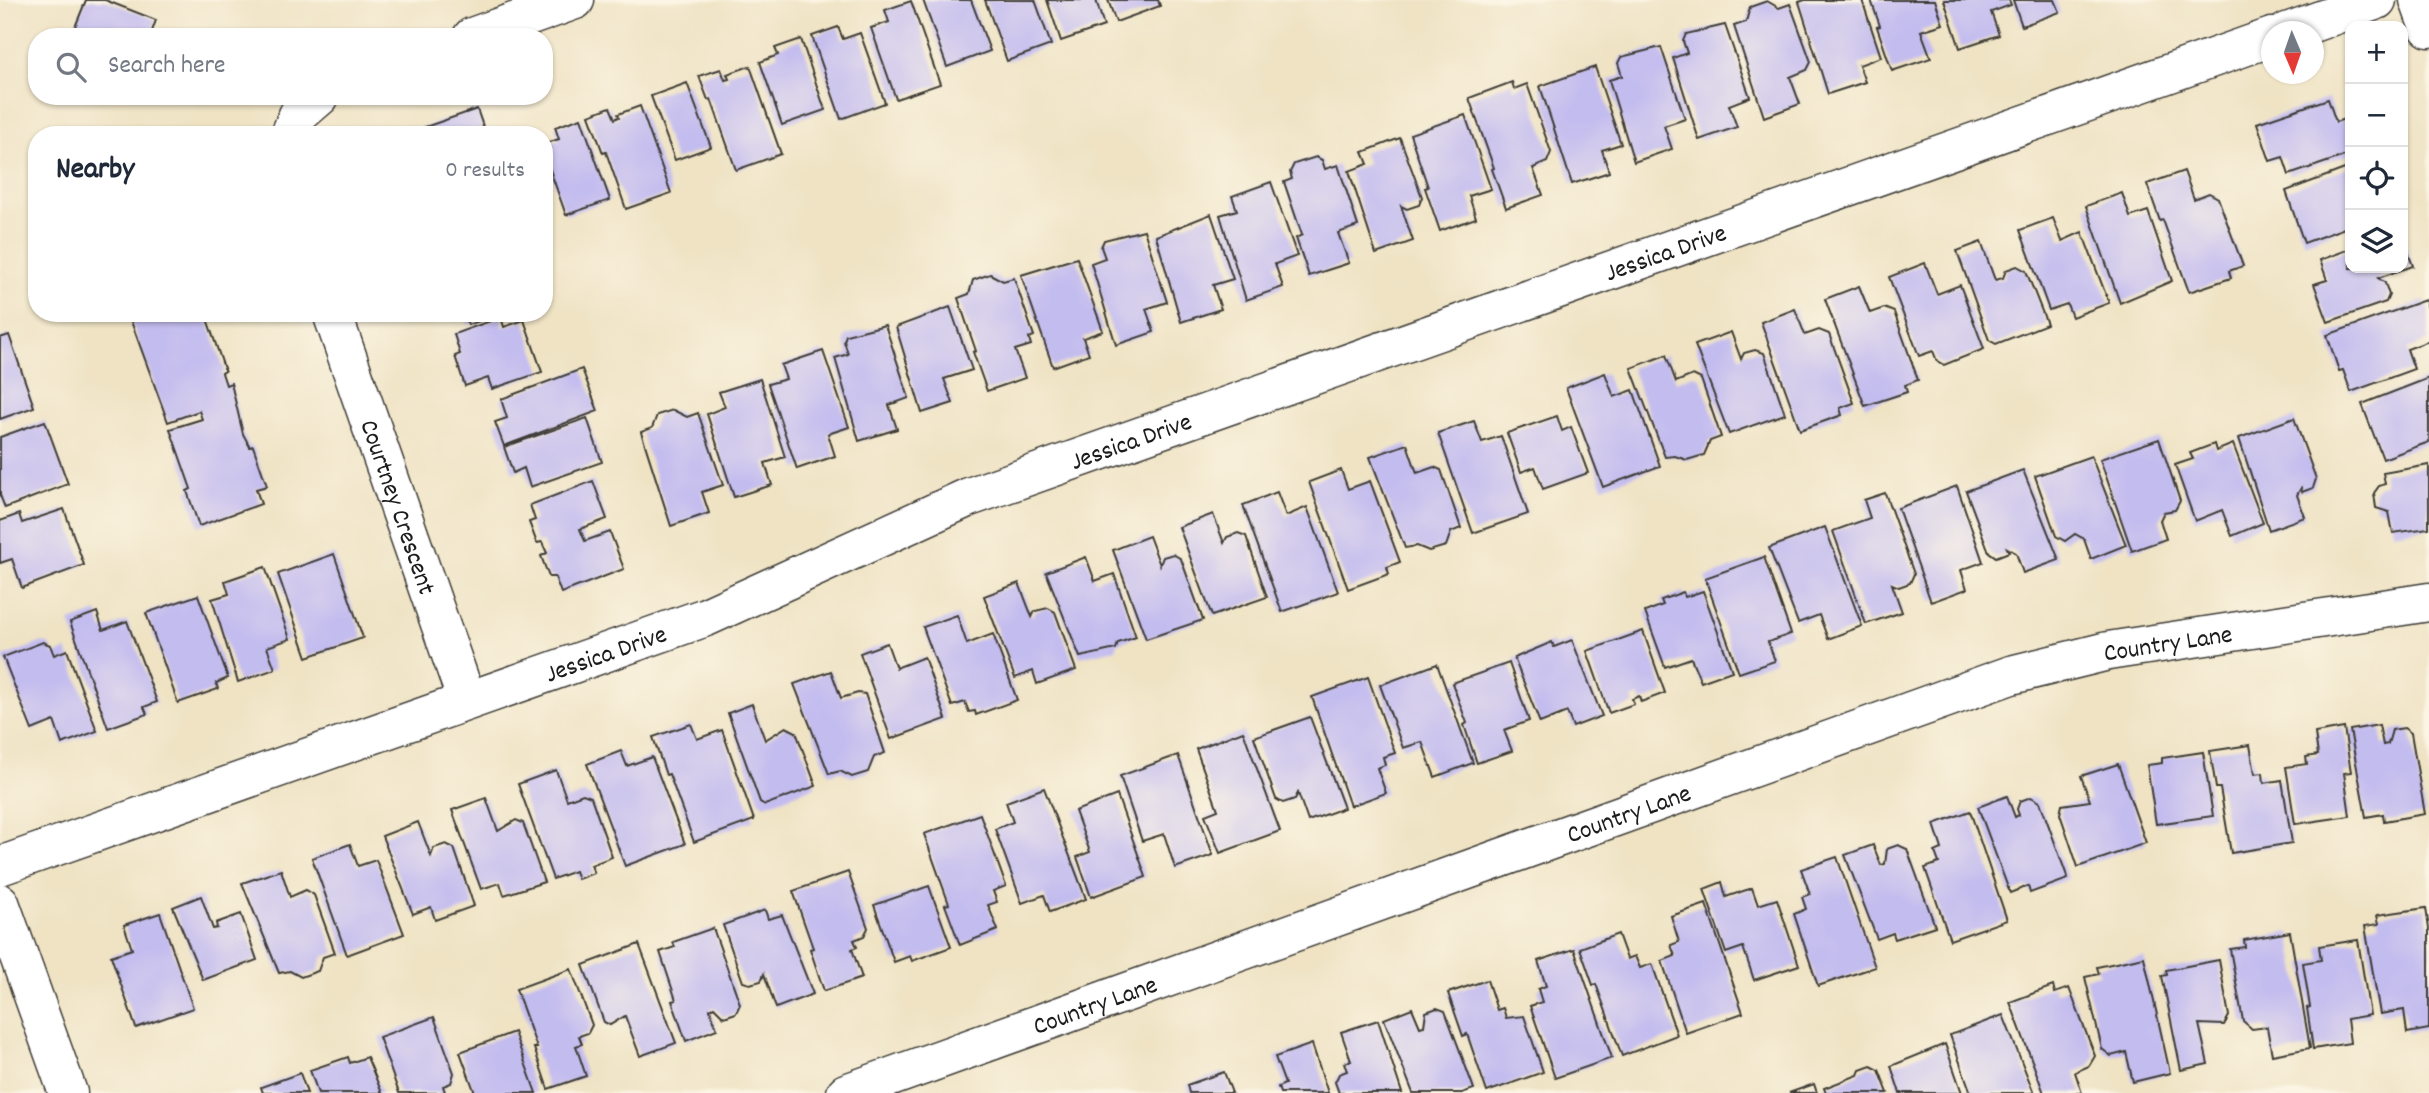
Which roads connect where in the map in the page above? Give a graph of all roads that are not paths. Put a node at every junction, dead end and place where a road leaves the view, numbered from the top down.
1 (575, 0) edge
2 (2377, 0) edge
3 (2419, 0) edge
4 (2318, 21) edge
5 (497, 28) edge
6 (2429, 28) edge
7 (2261, 41) edge
8 (310, 105) edge
9 (294, 126) edge
10 (335, 322) edge
11 (2429, 602) edge
12 (467, 701) junction
13 (0, 866) edge
14 (0, 903) edge
15 (68, 1093) edge
16 (846, 1093) edge

1 - 5 street
2 - 4 street
3 - 6 street
7 - 12 street, Jessica Drive
8 - 9 street
10 - 12 street, Courtney Crescent
11 - 16 street, Country Lane
12 - 13 street, Jessica Drive
14 - 15 street

